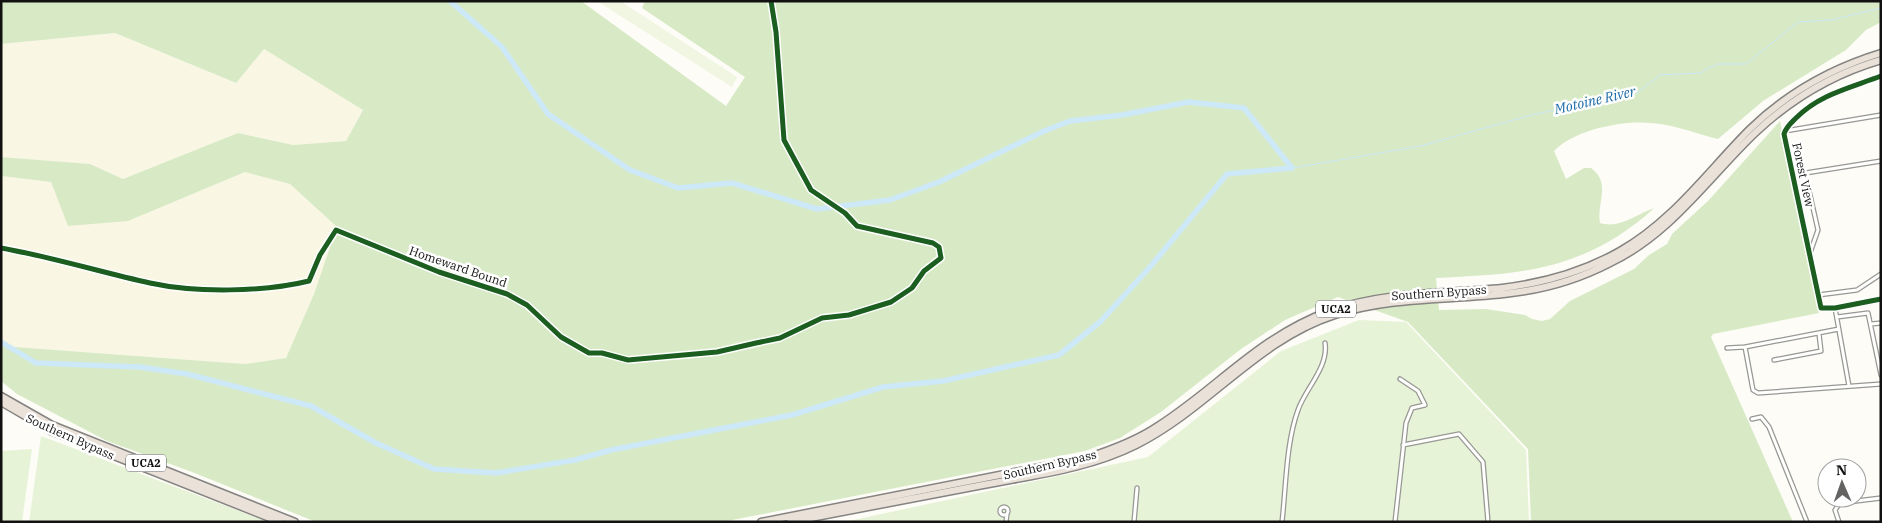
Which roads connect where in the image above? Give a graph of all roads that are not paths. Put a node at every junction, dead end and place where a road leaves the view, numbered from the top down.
1 (1881, 53) edge
2 (1881, 60) edge
3 (1881, 76) edge
4 (1881, 116) edge
5 (1785, 131) junction
6 (1881, 161) edge
7 (1793, 175) junction
8 (1808, 186) dead end
9 (1809, 254) junction
10 (1881, 274) edge
11 (1818, 295) junction
12 (1881, 299) edge
13 (1835, 308) junction
14 (1837, 317) junction
15 (1881, 323) edge
16 (1871, 324) junction
17 (1839, 329) junction
18 (1819, 334) junction
19 (1325, 343) dead end
20 (1745, 347) junction
21 (1727, 348) dead end
22 (1879, 352) edge
23 (1774, 360) dead end
24 (1881, 375) edge
25 (1400, 379) dead end
26 (1881, 384) edge
27 (1849, 386) junction
28 (1, 396) edge
29 (1, 402) edge
30 (1752, 419) dead end
31 (1403, 445) junction
32 (1137, 488) dead end
33 (1881, 498) edge
34 (1008, 513) junction
35 (1001, 514) junction
36 (280, 522) edge
37 (295, 522) edge
38 (761, 522) edge
39 (790, 522) edge
40 (1004, 522) edge
41 (1134, 522) edge
42 (1282, 522) edge
43 (1395, 522) edge
44 (1488, 522) edge
45 (1807, 522) edge
46 (1839, 522) edge

1 - 38 highway, Southern Bypass / UCA2
2 - 39 highway, Southern Bypass / UCA2
3 - 5 street, Forest View
4 - 5 street, Forest View
5 - 7 street, Forest View
6 - 7 street, Forest View
7 - 9 street, Forest View
8 - 9 street
9 - 11 street, Forest View
10 - 11 street
11 - 13 street, Forest View
12 - 13 street
13 - 14 street
14 - 16 street
14 - 17 street
15 - 16 street
16 - 22 street
17 - 18 street
17 - 27 street
18 - 20 street
18 - 23 street
19 - 42 street
20 - 21 street
20 - 27 street
22 - 24 street
25 - 31 street
26 - 27 street
28 - 37 highway, Southern Bypass / UCA2
29 - 36 highway, Southern Bypass / UCA2
30 - 45 street
31 - 43 street
31 - 44 street
32 - 41 street
33 - 46 street
34 - 35 street
34 - 35 street
34 - 40 street
35 - 40 street

